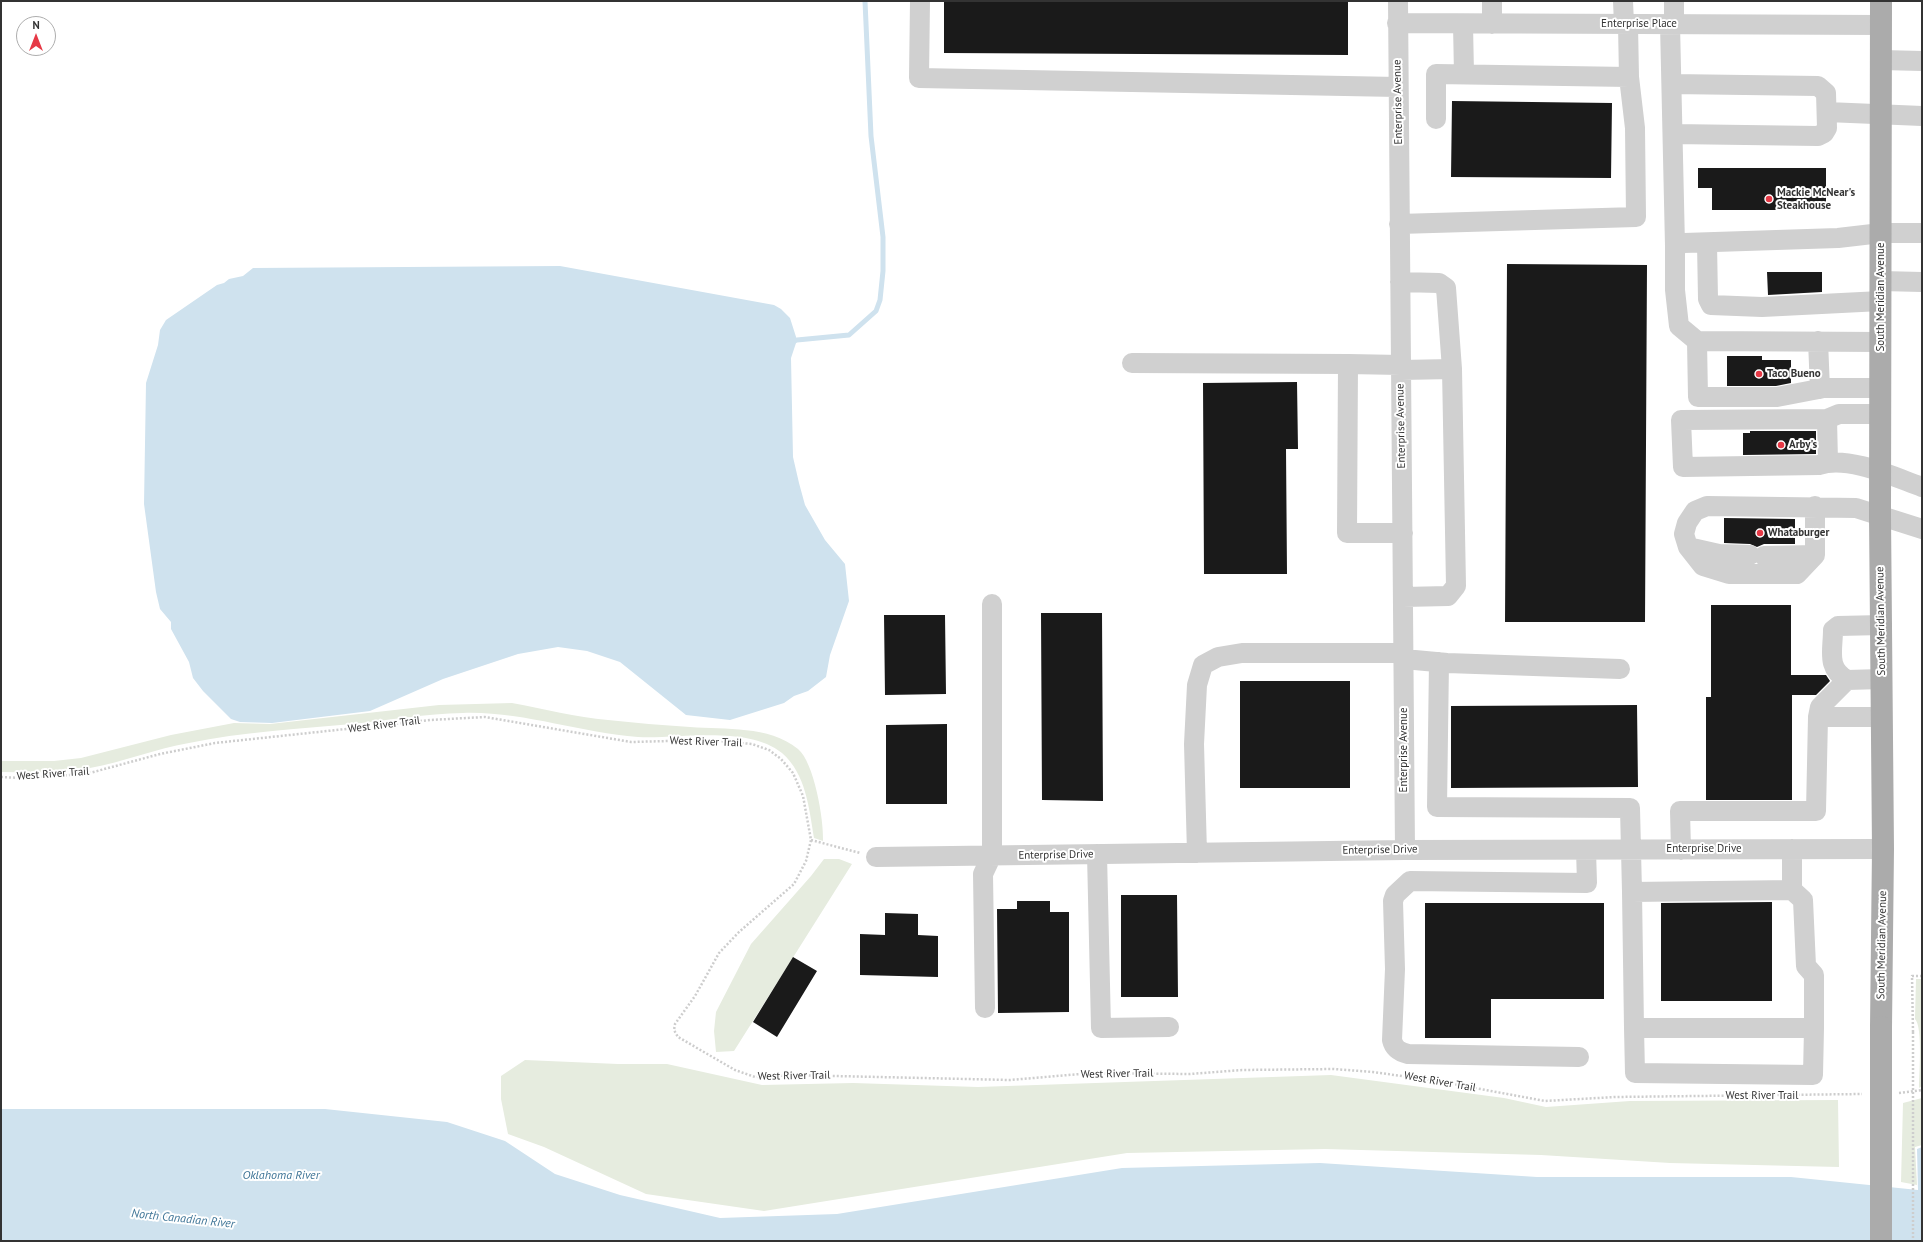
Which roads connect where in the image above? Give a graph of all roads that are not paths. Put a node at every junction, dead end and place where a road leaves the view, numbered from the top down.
1 (920, 1) edge
2 (1398, 1) edge
3 (1492, 1) edge
4 (1623, 1) edge
5 (1674, 1) edge
6 (1881, 1) edge
7 (1397, 23) junction
8 (1463, 24) junction
9 (1492, 24) junction
10 (1672, 24) junction
11 (1626, 25) junction
12 (1881, 25) junction
13 (1881, 60) junction
14 (1922, 61) edge
15 (1464, 74) junction
16 (1629, 77) junction
17 (1672, 84) junction
18 (1398, 87) junction
19 (1827, 112) junction
20 (1881, 115) junction
21 (1922, 116) edge
22 (1436, 119) dead end
23 (1673, 134) junction
24 (1399, 224) junction
25 (1881, 233) junction
26 (1922, 233) edge
27 (1708, 243) junction
28 (1675, 246) junction
29 (1400, 282) junction
30 (1922, 282) edge
31 (1881, 291) junction
32 (1697, 341) junction
33 (1818, 341) junction
34 (1881, 342) junction
35 (1132, 363) dead end
36 (1348, 364) junction
37 (1401, 368) junction
38 (1452, 369) junction
39 (1881, 388) junction
40 (1820, 389) junction
41 (1881, 414) junction
42 (1827, 418) junction
43 (1828, 462) junction
44 (1880, 473) junction
45 (1922, 486) edge
46 (1815, 506) junction
47 (1880, 516) junction
48 (1922, 529) edge
49 (1402, 533) junction
50 (1688, 547) junction
51 (1815, 555) junction
52 (1403, 598) junction
53 (992, 604) dead end
54 (1882, 625) junction
55 (1404, 656) junction
56 (1439, 662) junction
57 (1620, 669) dead end
58 (1882, 679) junction
59 (1847, 680) junction
60 (1818, 717) junction
61 (1882, 717) junction
62 (1792, 849) junction
63 (1883, 849) junction
64 (1408, 850) junction
65 (1586, 850) junction
66 (1631, 850) junction
67 (1681, 850) junction
68 (1197, 853) junction
69 (1097, 854) junction
70 (992, 855) junction
71 (876, 857) road end
72 (1410, 882) junction
73 (1792, 890) junction
74 (1632, 892) junction
75 (985, 1008) dead end
76 (1168, 1027) dead end
77 (1634, 1028) junction
78 (1814, 1028) junction
79 (1579, 1057) dead end
80 (1881, 1241) edge

1 - 18 street
2 - 7 street, Enterprise Avenue
3 - 9 street
4 - 11 street
5 - 10 street
6 - 12 main road, South Meridian Avenue
7 - 8 street, Enterprise Place
7 - 18 street, Enterprise Avenue
8 - 9 street, Enterprise Place
8 - 15 street
9 - 11 street, Enterprise Place
10 - 11 street, Enterprise Place
10 - 12 street, Enterprise Place
10 - 17 street
11 - 16 street
12 - 13 main road, South Meridian Avenue
13 - 14 street
13 - 20 main road, South Meridian Avenue
15 - 16 street
15 - 22 street
16 - 24 street
17 - 19 street
17 - 23 street
18 - 24 street, Enterprise Avenue
19 - 20 street
19 - 23 street
20 - 21 street
20 - 25 main road, South Meridian Avenue
23 - 28 street
24 - 29 street, Enterprise Avenue
25 - 26 street
25 - 27 street
25 - 31 main road, South Meridian Avenue
27 - 28 street
27 - 31 street
28 - 32 street
29 - 37 street, Enterprise Avenue
29 - 38 street
30 - 31 street
31 - 34 main road, South Meridian Avenue
32 - 33 street
32 - 40 street
33 - 34 street
33 - 40 street
34 - 39 main road, South Meridian Avenue
35 - 36 street
36 - 37 street
36 - 49 street
37 - 38 street
37 - 49 street, Enterprise Avenue
38 - 52 street
39 - 40 street
39 - 41 main road, South Meridian Avenue
41 - 42 street
41 - 44 main road, South Meridian Avenue
42 - 43 street
42 - 43 street
43 - 44 street
44 - 45 street
44 - 47 main road, South Meridian Avenue
46 - 47 street
46 - 50 street
46 - 51 street
47 - 48 street
47 - 54 main road, South Meridian Avenue
49 - 52 street, Enterprise Avenue
50 - 51 street
50 - 51 street
52 - 55 street, Enterprise Avenue
53 - 70 street
54 - 58 main road, South Meridian Avenue
54 - 59 street
55 - 56 street
55 - 64 street, Enterprise Avenue
55 - 68 street
56 - 57 street
56 - 66 street
58 - 59 street
58 - 61 main road, South Meridian Avenue
59 - 60 street
60 - 61 street
60 - 67 street
61 - 63 main road, South Meridian Avenue
62 - 63 street, Enterprise Drive
62 - 67 street, Enterprise Drive
62 - 73 street
63 - 80 main road, South Meridian Avenue, bridge
64 - 65 street, Enterprise Drive
64 - 68 street, Enterprise Drive
64 - 72 street, Enterprise Avenue
65 - 66 street, Enterprise Drive
65 - 72 street
66 - 67 street, Enterprise Drive
66 - 74 street
68 - 69 street, Enterprise Drive
69 - 70 street, Enterprise Drive
69 - 76 street
70 - 71 street, Enterprise Drive
70 - 75 street
72 - 79 street
73 - 74 street
73 - 78 street
74 - 77 street
77 - 78 street
77 - 78 street

